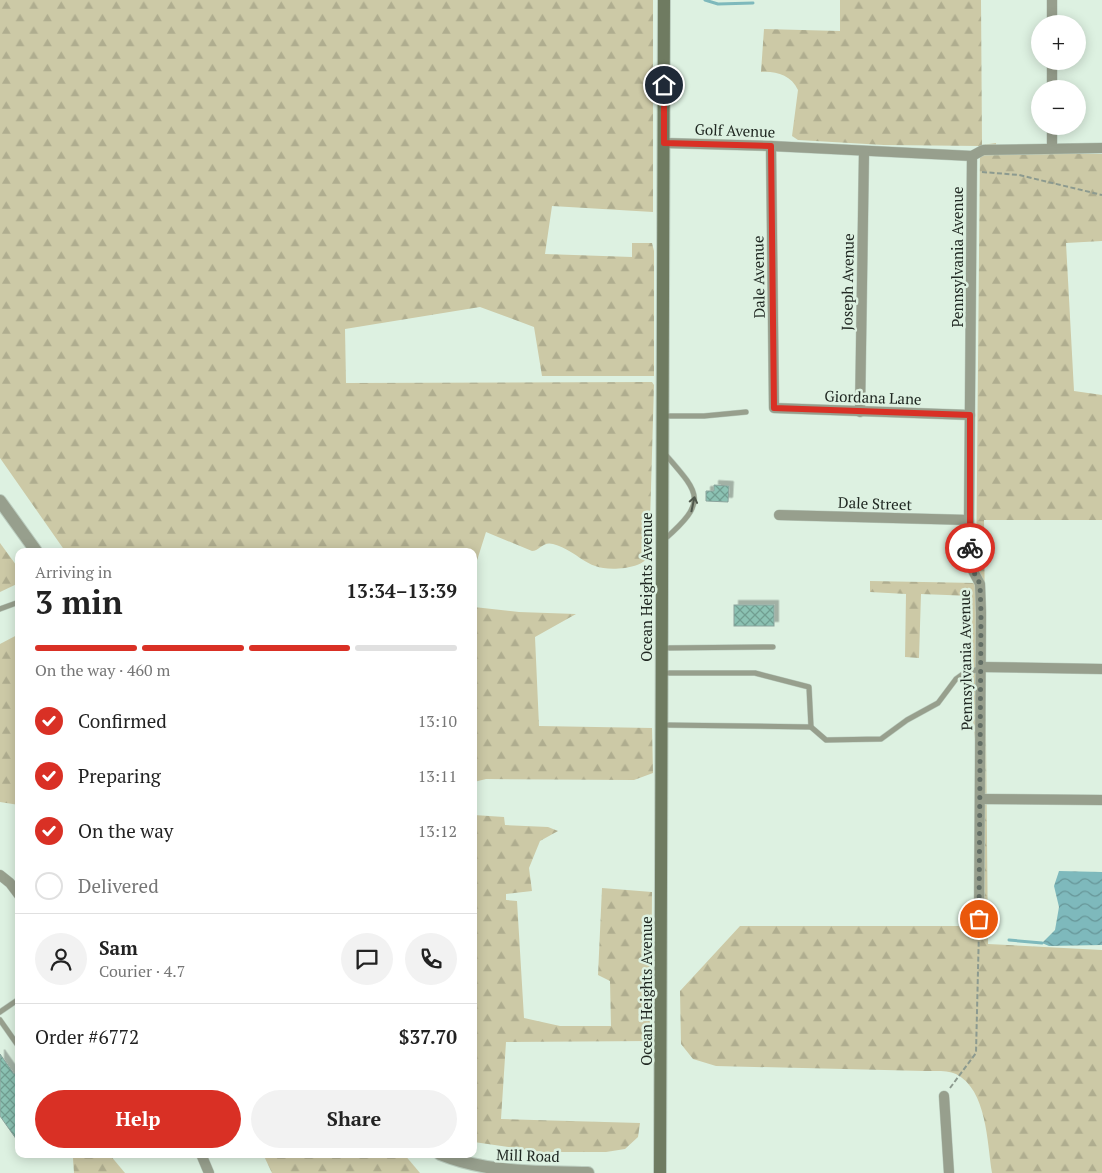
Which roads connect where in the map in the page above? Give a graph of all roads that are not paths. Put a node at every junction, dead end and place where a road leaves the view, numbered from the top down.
1 (664, 0) edge
2 (1052, 0) edge
3 (1052, 15) edge
4 (1052, 135) edge
5 (664, 143) junction
6 (771, 146) junction
7 (1052, 148) junction
8 (1102, 148) edge
9 (864, 152) junction
10 (972, 156) junction
11 (774, 408) joint
12 (746, 412) dead end
13 (860, 412) junction
14 (970, 415) junction
15 (663, 416) junction
16 (663, 452) junction
17 (0, 501) edge
18 (779, 515) dead end
19 (969, 520) junction
20 (662, 541) junction
21 (34, 548) edge
22 (15, 603) edge
23 (0, 609) edge
24 (773, 647) dead end
25 (662, 648) junction
26 (982, 667) junction
27 (1102, 669) edge
28 (663, 673) junction
29 (662, 725) junction
30 (811, 727) junction
31 (981, 799) junction
32 (1102, 800) edge
33 (0, 875) edge
34 (15, 890) edge
35 (979, 919) road end
36 (15, 1002) edge
37 (0, 1012) edge
38 (0, 1020) edge
39 (15, 1041) edge
40 (944, 1096) road end
41 (203, 1158) edge
42 (449, 1158) edge
43 (209, 1173) edge
44 (588, 1173) edge
45 (660, 1173) edge
46 (949, 1173) edge

1 - 5 main road, Ocean Heights Avenue
2 - 3 street
4 - 7 street
5 - 6 street, Golf Avenue
5 - 15 main road, Ocean Heights Avenue
6 - 9 street, Golf Avenue
6 - 11 street, Dale Avenue
7 - 8 street
7 - 10 street
9 - 10 street
9 - 13 street, Joseph Avenue
10 - 14 street, Pennsylvania Avenue
11 - 13 street, Giordana Lane
12 - 15 lane
13 - 14 street, Giordana Lane
14 - 19 street, Pennsylvania Avenue
15 - 16 main road, Ocean Heights Avenue
16 - 20 main road, Ocean Heights Avenue
20 -> 16 lane
17 - 21 street
18 - 19 street, Dale Street
19 - 26 street, Pennsylvania Avenue
20 - 25 main road, Ocean Heights Avenue
22 - 23 lane
24 - 25 lane
25 - 28 main road, Ocean Heights Avenue
26 - 27 street
26 - 30 lane
26 - 31 street, Pennsylvania Avenue
28 - 29 main road, Ocean Heights Avenue
28 - 30 lane
29 - 30 lane
29 - 45 main road, Ocean Heights Avenue
31 - 32 street
31 - 35 street, Pennsylvania Avenue
33 - 34 street
36 - 37 lane
38 - 39 lane
40 - 46 street
41 - 43 street
42 - 44 street, Mill Road

